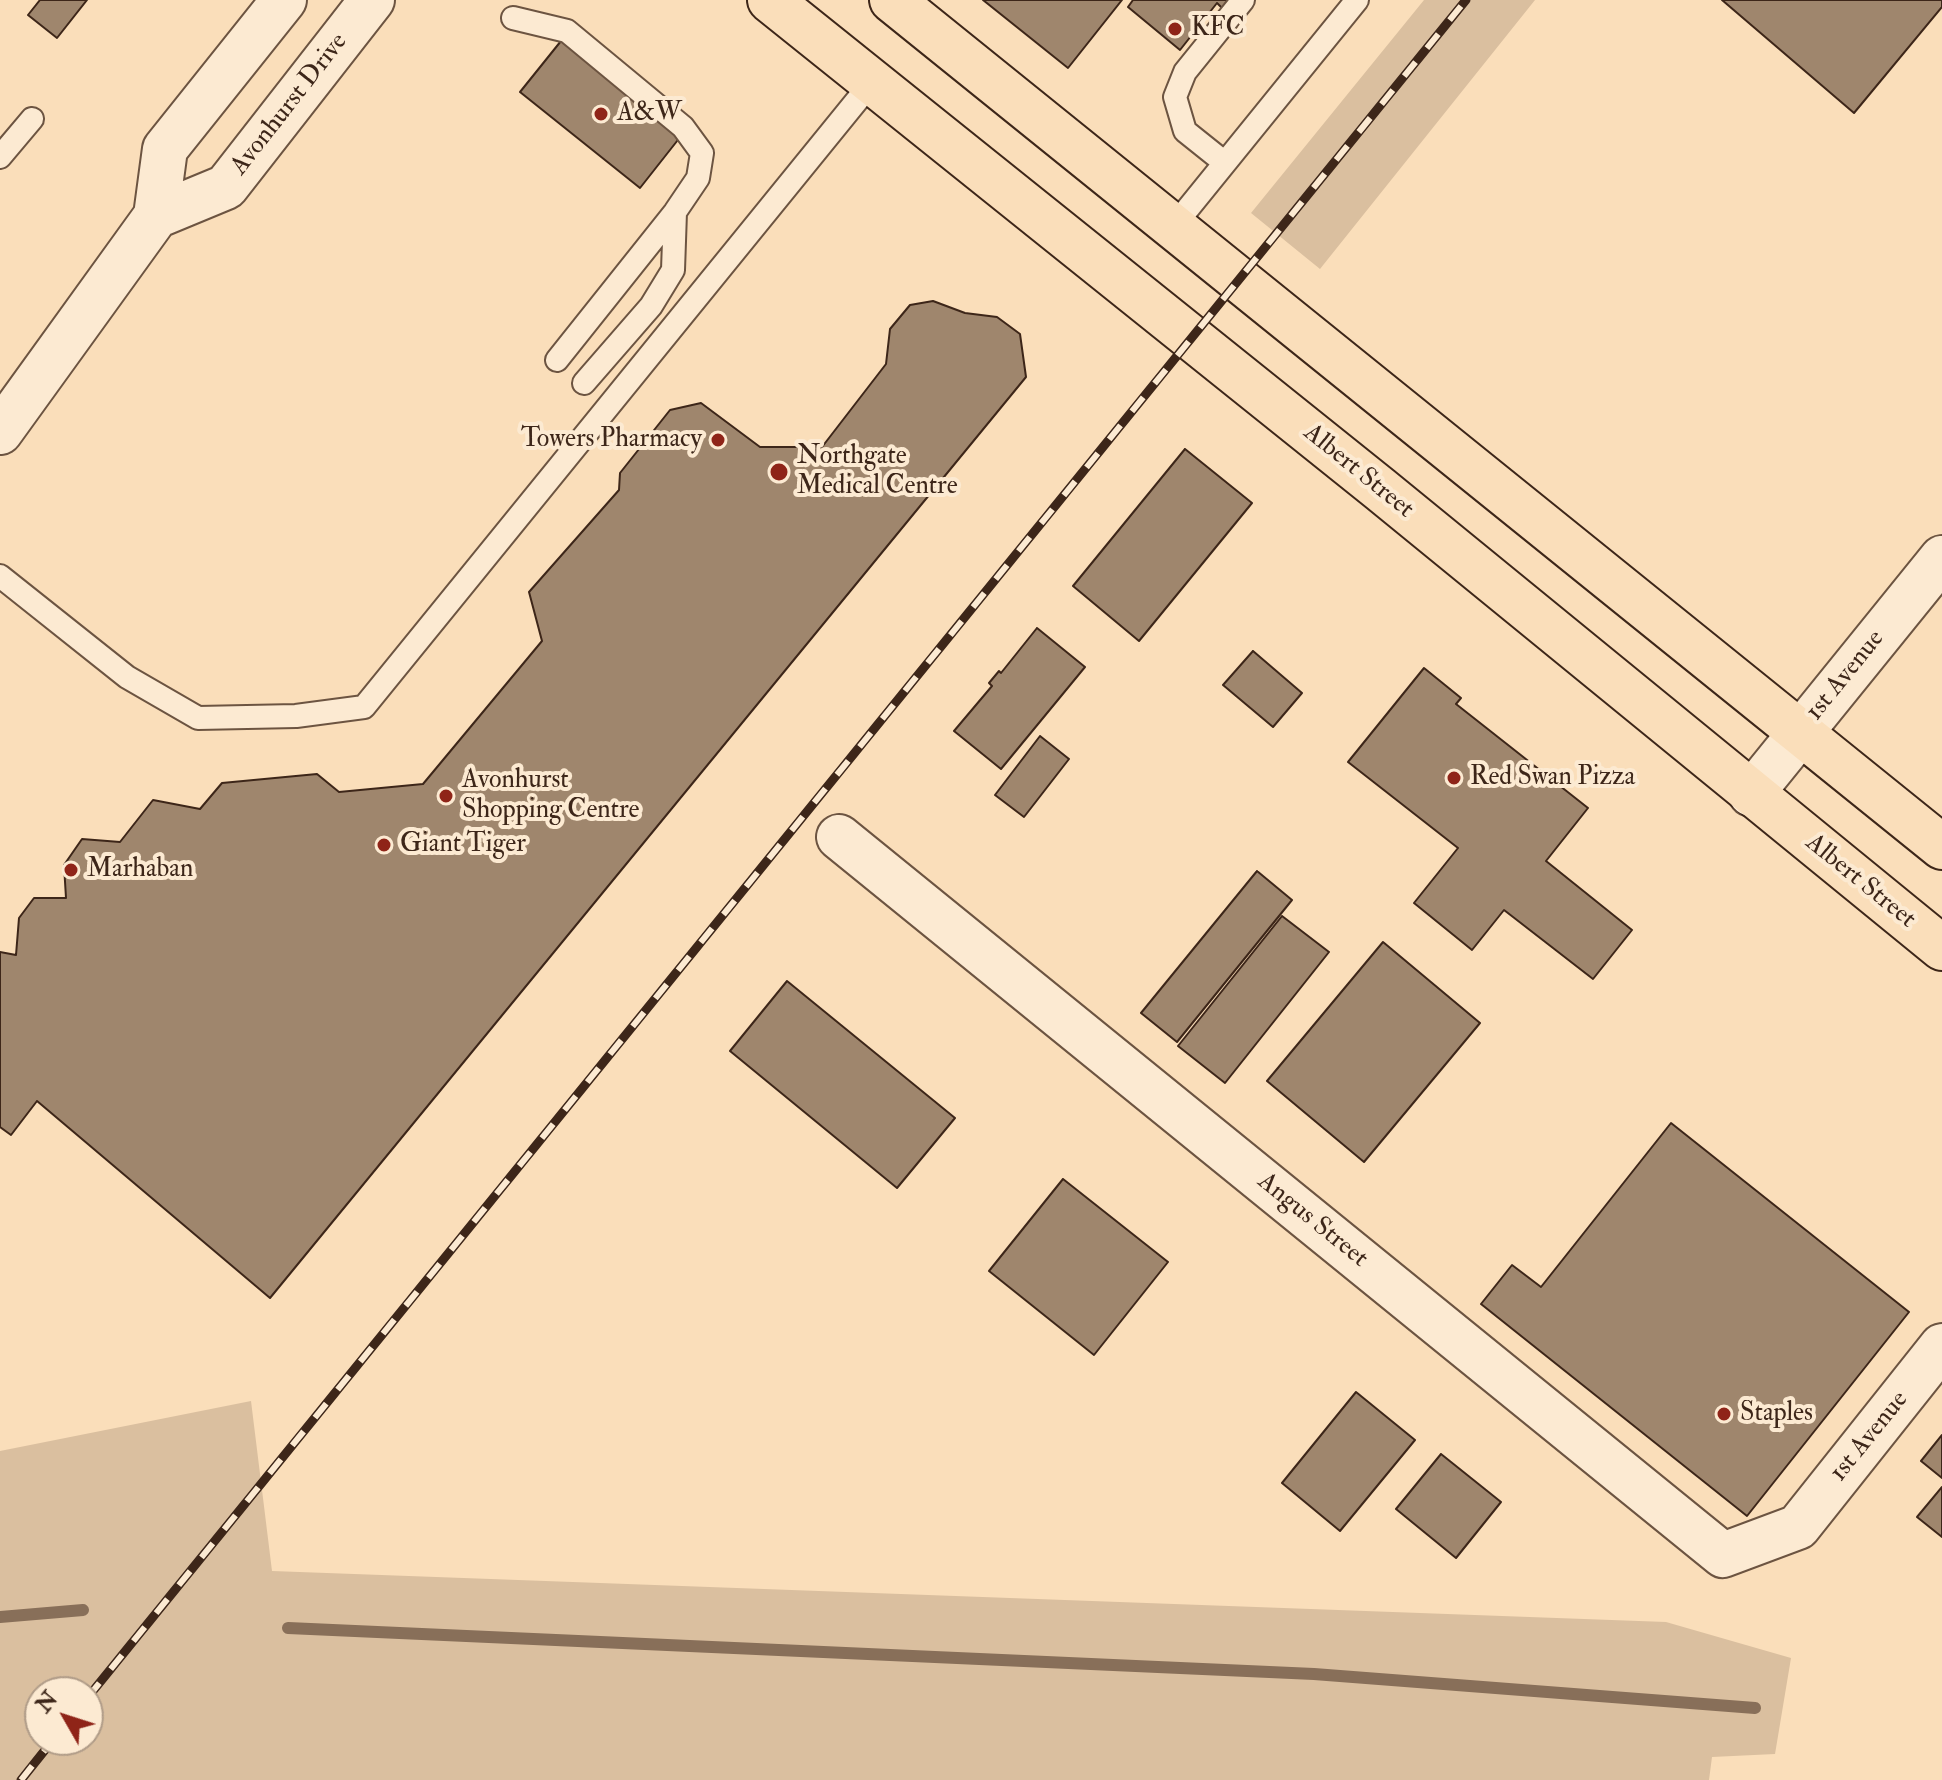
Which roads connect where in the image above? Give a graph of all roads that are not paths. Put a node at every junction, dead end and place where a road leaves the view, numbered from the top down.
1 (284, 0) edge
2 (372, 0) edge
3 (770, 0) edge
4 (892, 0) edge
5 (1243, 0) edge
6 (1357, 0) edge
7 (513, 18) dead end
8 (872, 82) junction
9 (32, 119) dead end
10 (0, 157) edge
11 (1225, 163) junction
12 (675, 212) junction
13 (156, 216) junction
14 (1173, 227) junction
15 (557, 360) dead end
16 (584, 383) dead end
17 (0, 432) edge
18 (1942, 558) edge
19 (0, 576) edge
20 (1800, 733) junction
21 (1751, 794) junction
22 (839, 837) dead end
23 (1942, 847) edge
24 (1942, 948) edge
25 (1942, 1346) edge
26 (1798, 1527) joint

1 - 13 street
2 - 13 street, Avonhurst Drive
3 - 8 main road, Albert Street
4 - 14 main road
5 - 11 lane
6 - 11 lane
7 - 12 lane
8 - 19 lane
8 - 21 main road, Albert Street
9 - 10 lane
11 - 14 lane
12 - 15 lane
12 - 16 lane
13 - 17 street
14 - 20 main road
18 - 20 street, 1st Avenue
20 - 21 street, 1st Avenue
20 - 23 main road
21 - 24 main road, Albert Street
22 - 26 street, Angus Street
25 - 26 street, 1st Avenue

